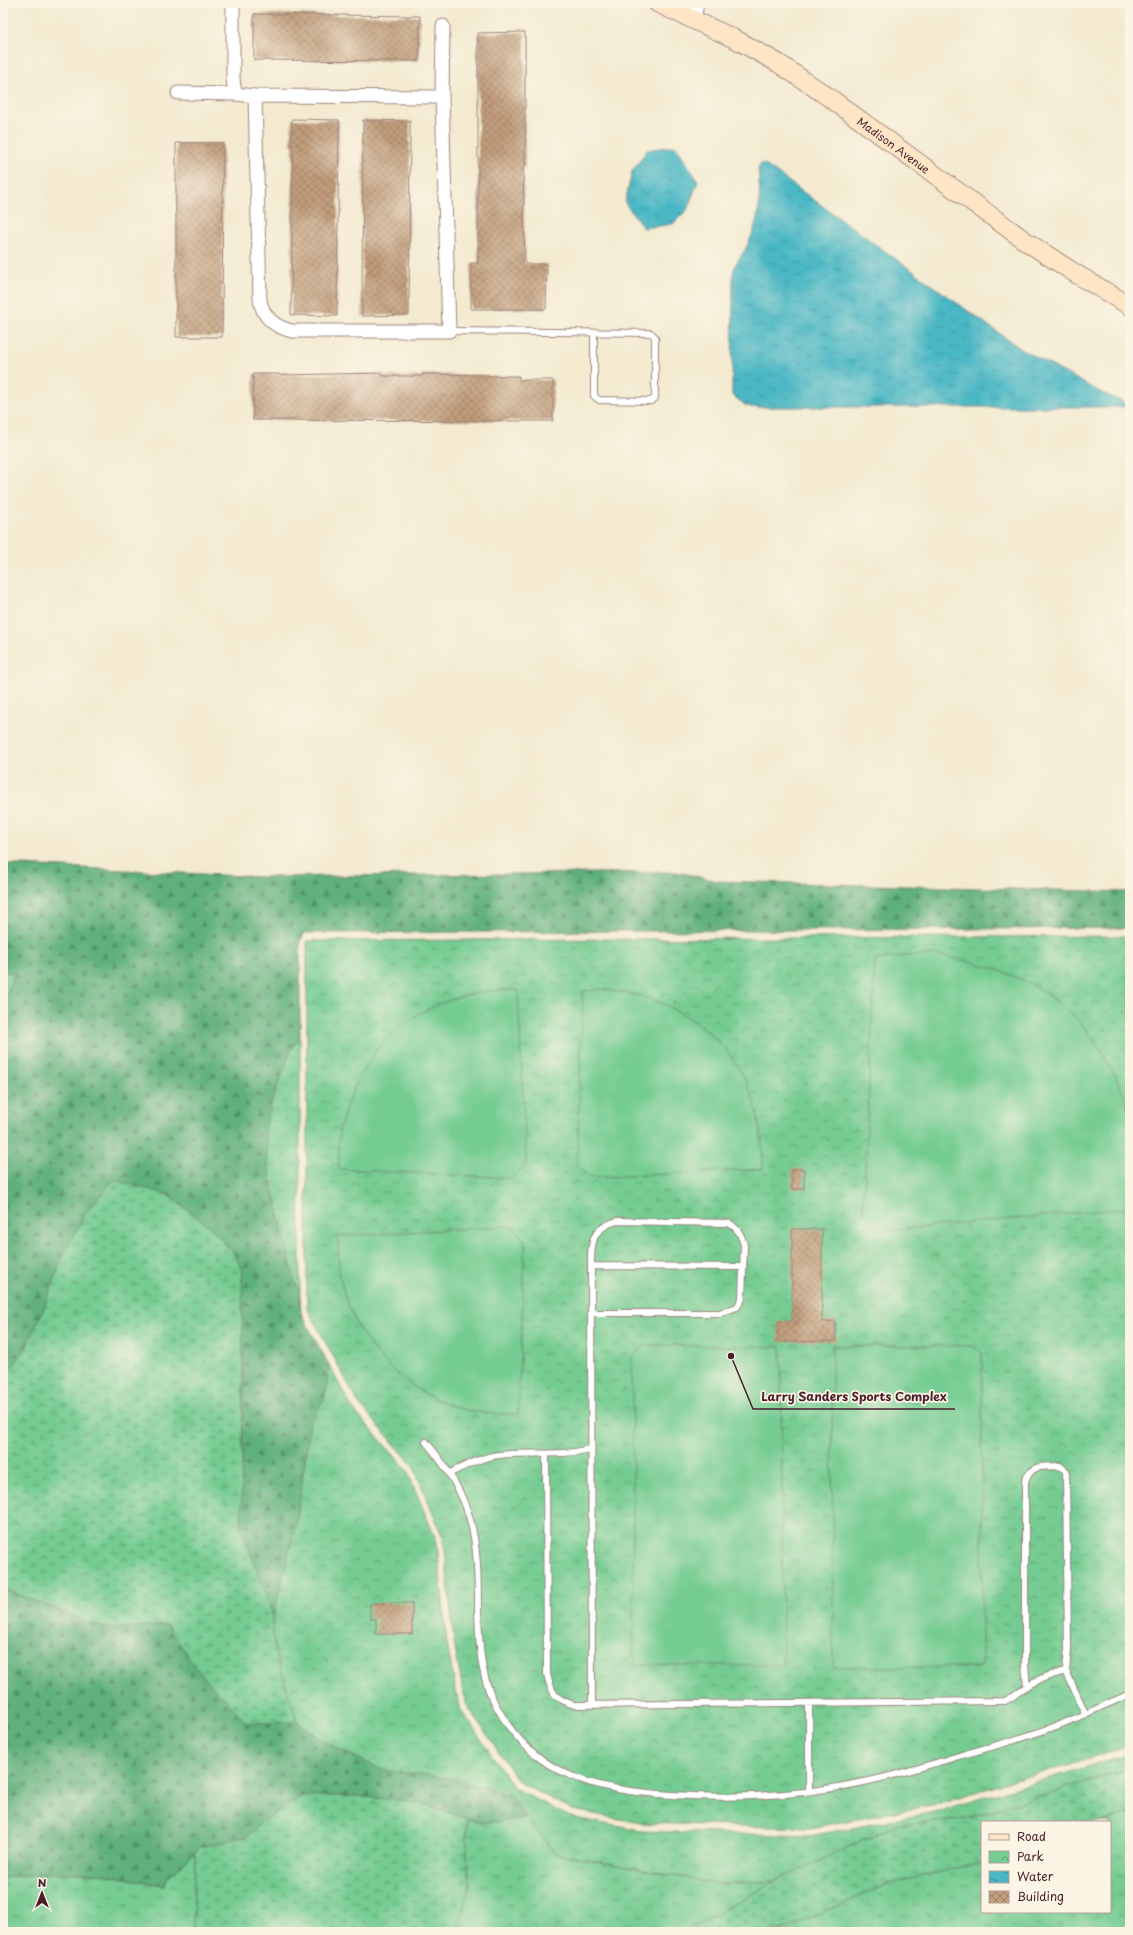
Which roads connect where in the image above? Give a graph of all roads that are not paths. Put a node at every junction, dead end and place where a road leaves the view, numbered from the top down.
1 (233, 3) edge
2 (657, 3) edge
3 (696, 11) edge
4 (443, 26) dead end
5 (178, 93) dead end
6 (235, 94) junction
7 (255, 96) junction
8 (442, 97) junction
9 (1127, 304) edge
10 (449, 331) junction
11 (594, 333) junction
12 (591, 1266) junction
13 (743, 1267) junction
14 (591, 1313) junction
15 (426, 1442) dead end
16 (590, 1449) junction
17 (546, 1455) junction
18 (450, 1473) junction
19 (1066, 1671) junction
20 (1027, 1686) junction
21 (1130, 1694) edge
22 (809, 1703) junction
23 (592, 1704) junction
24 (1085, 1713) junction
25 (809, 1790) junction

1 - 6 street
2 - 3 main road, Madison Avenue
3 - 9 main road, Madison Avenue
4 - 8 street
5 - 6 street
6 - 7 street
7 - 8 street
7 - 10 street
8 - 10 street
10 - 11 lane
11 - 11 lane
12 - 13 lane
12 - 13 lane
12 - 14 lane
13 - 14 lane
14 - 16 lane
15 - 18 lane
16 - 17 lane
16 - 23 lane
17 - 18 lane
17 - 23 lane
18 - 25 lane
19 - 20 lane
19 - 20 lane
19 - 24 lane
20 - 22 lane
21 - 24 lane
22 - 23 lane
22 - 25 lane
24 - 25 lane

